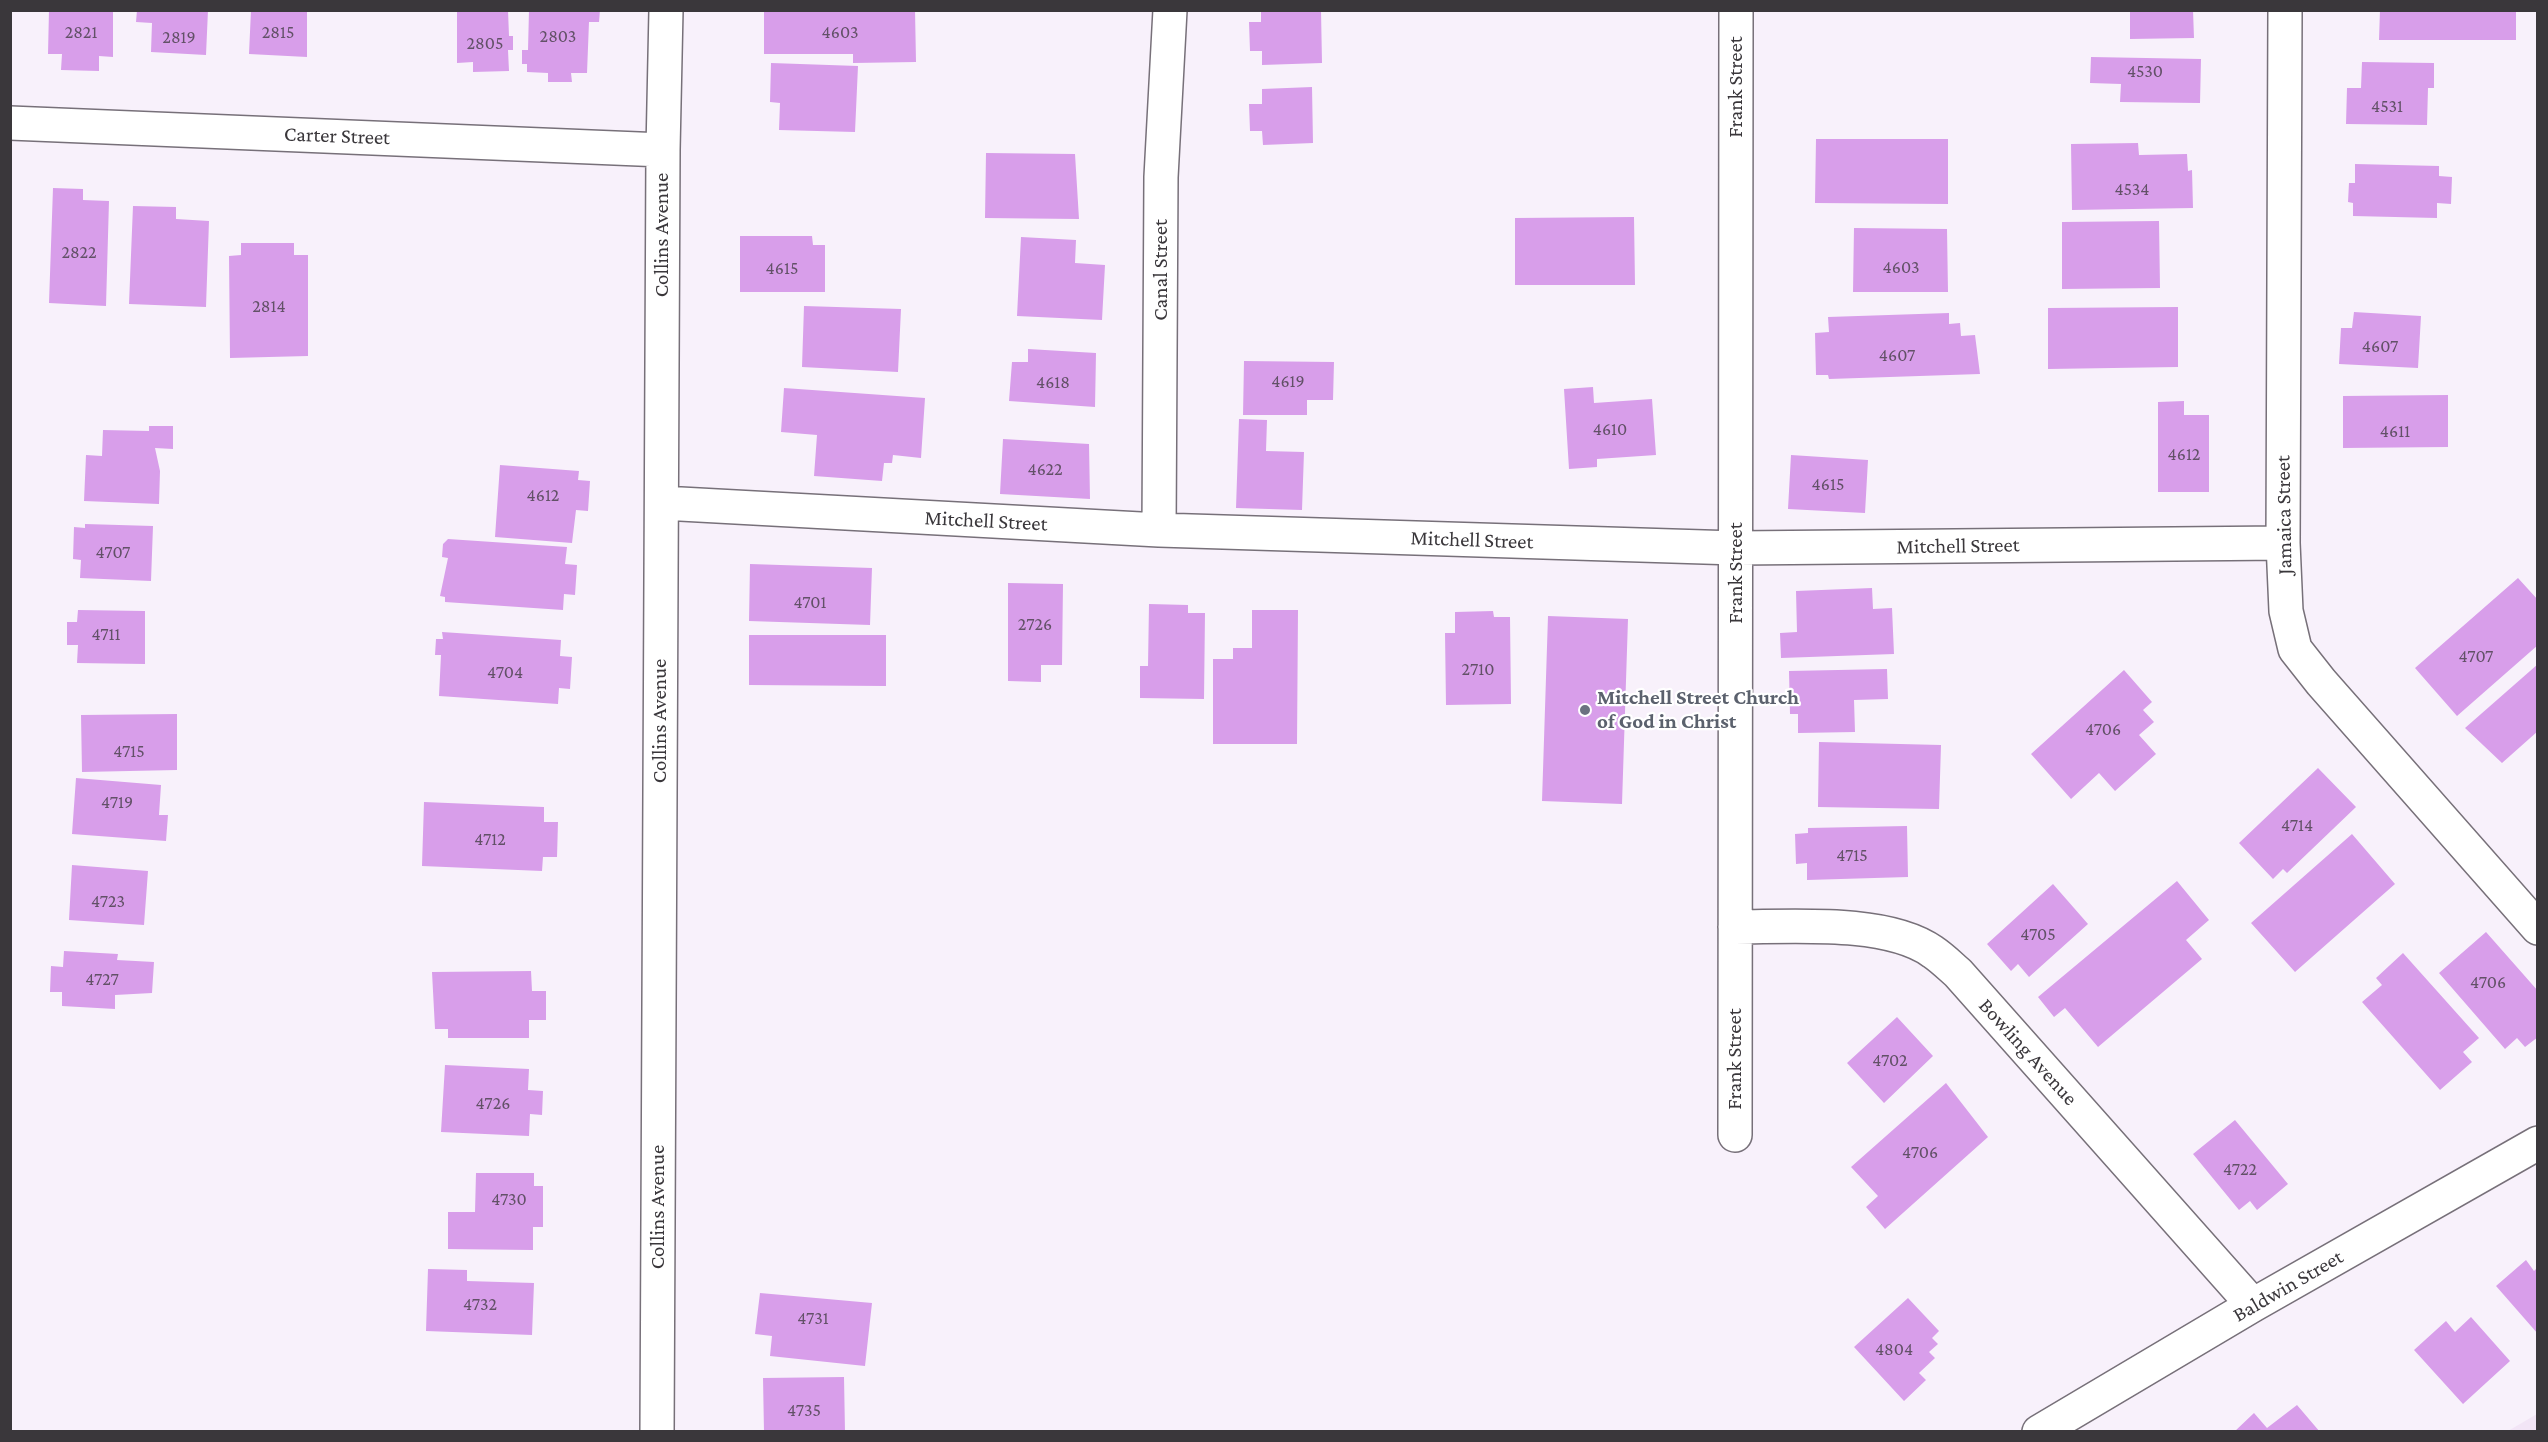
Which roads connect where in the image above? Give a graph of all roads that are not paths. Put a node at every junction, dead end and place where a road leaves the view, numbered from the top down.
1 (666, 10) edge
2 (1170, 10) edge
3 (1736, 10) edge
4 (2285, 10) edge
5 (10, 123) edge
6 (663, 150) junction
7 (662, 503) junction
8 (1159, 530) junction
9 (2283, 543) junction
10 (1736, 548) junction
11 (1735, 927) junction
12 (2538, 928) edge
13 (1735, 1135) dead end
14 (2538, 1143) edge
15 (2253, 1305) junction
16 (657, 1431) edge
17 (2039, 1431) edge

1 - 6 street, Collins Avenue
2 - 8 street, Canal Street
3 - 10 street, Frank Street
4 - 9 street, Jamaica Street
5 - 6 street, Carter Street
6 - 7 street, Collins Avenue
7 - 8 street, Mitchell Street
7 - 16 street, Collins Avenue
8 - 10 street, Mitchell Street
9 - 10 street, Mitchell Street
9 - 12 street, Jamaica Street
10 - 11 street, Frank Street
11 - 13 street, Frank Street
11 - 15 street, Bowling Avenue
14 - 15 street, Baldwin Street
15 - 17 street, Baldwin Street

